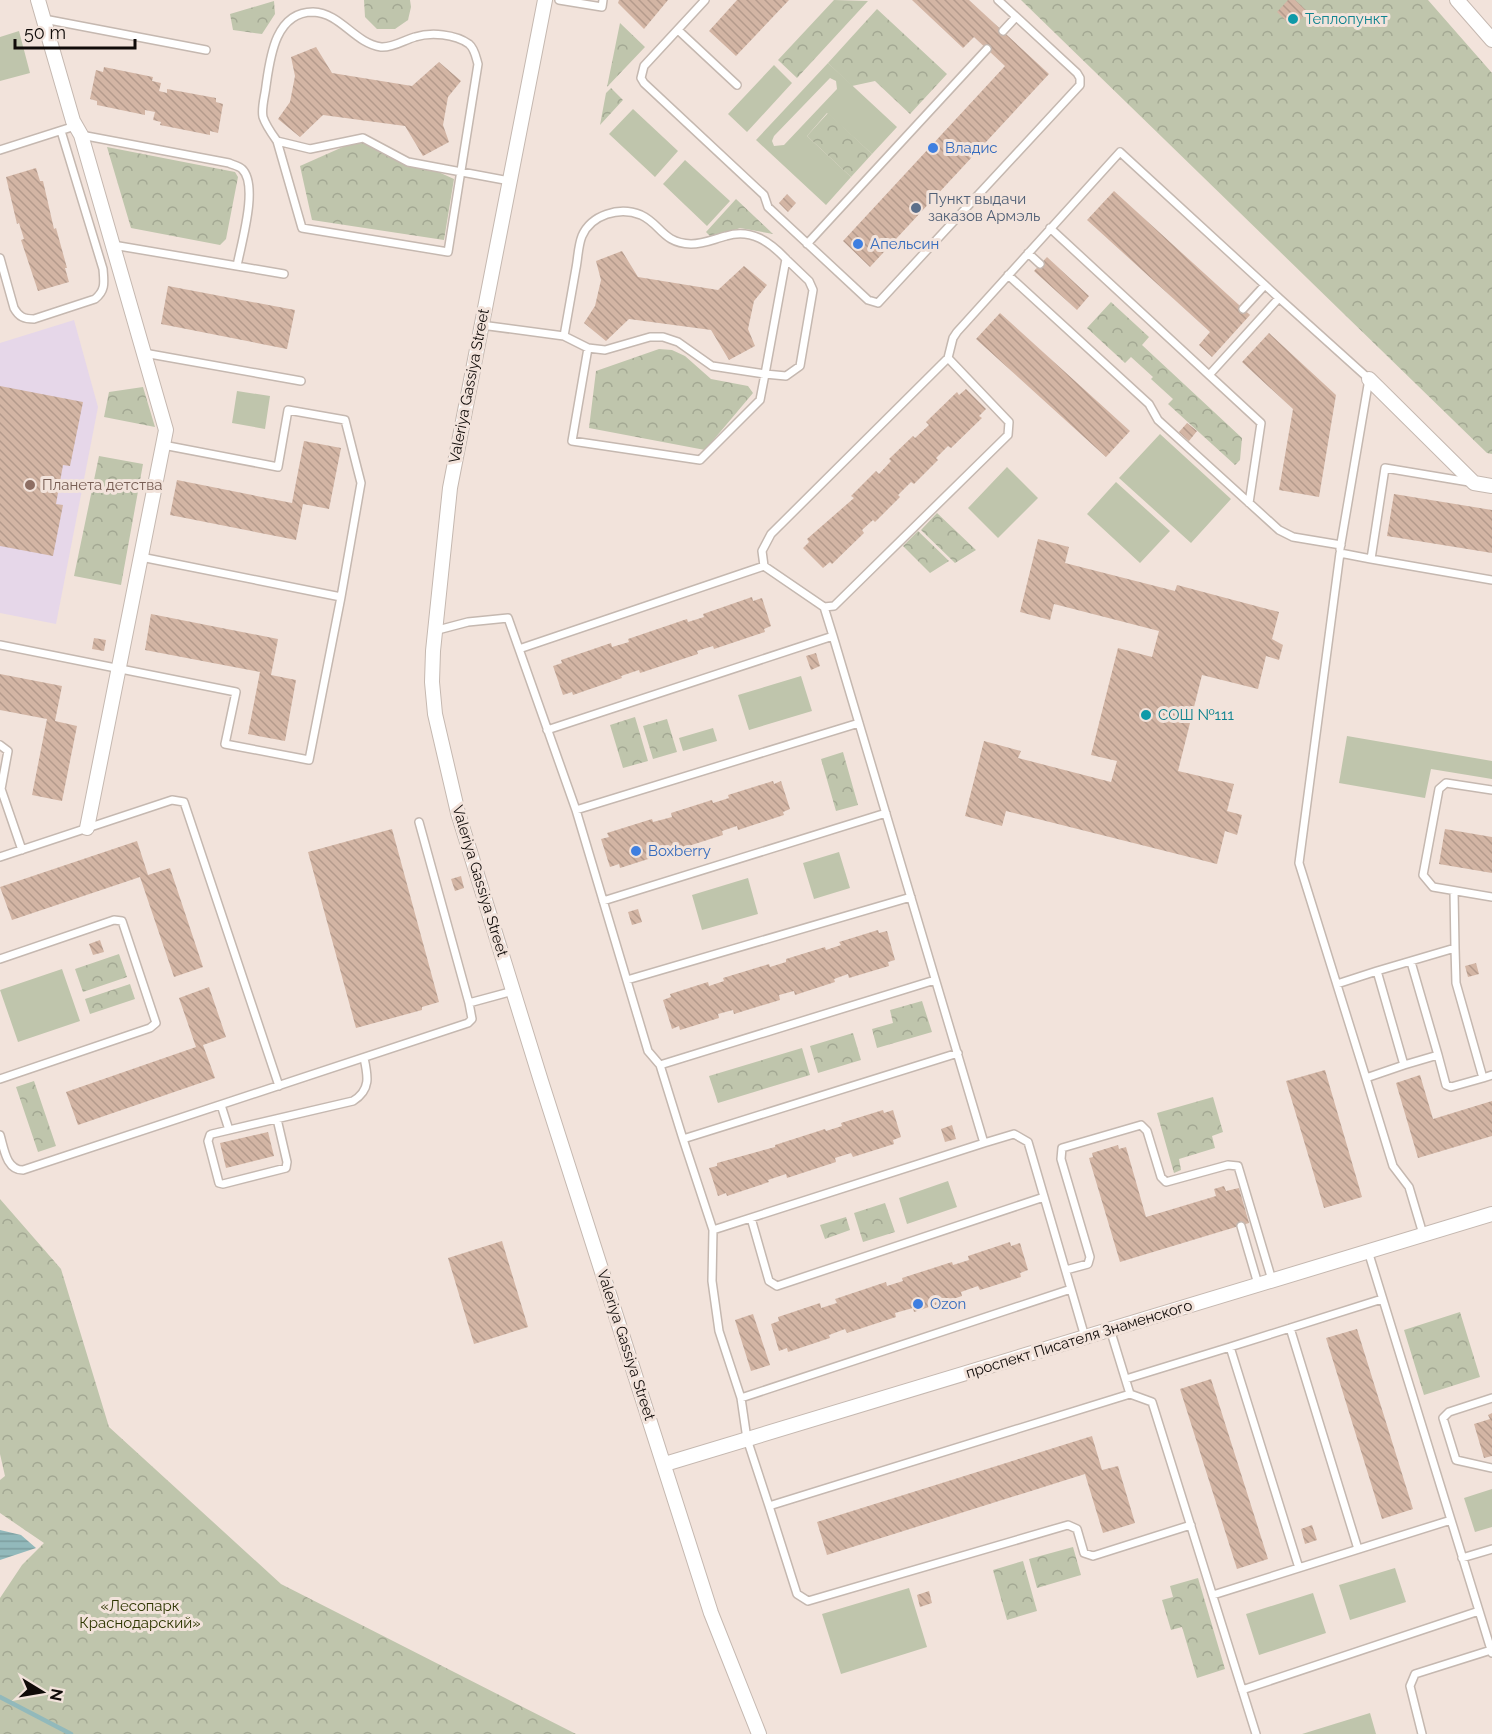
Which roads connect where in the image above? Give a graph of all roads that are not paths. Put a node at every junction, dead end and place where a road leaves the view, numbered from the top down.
1 (38, 0) edge
2 (545, 0) edge
3 (559, 0) edge
4 (603, 0) edge
5 (705, 0) edge
6 (998, 0) edge
7 (1457, 0) edge
8 (1016, 17) junction
9 (44, 19) junction
10 (678, 30) junction
11 (1003, 31) dead end
12 (1492, 40) edge
13 (987, 49) dead end
14 (206, 50) dead end
15 (737, 85) dead end
16 (72, 131) junction
17 (277, 141) junction
18 (0, 150) edge
19 (460, 171) junction
20 (510, 181) junction
21 (1050, 228) junction
22 (807, 244) junction
23 (113, 245) junction
24 (1028, 253) junction
25 (0, 258) edge
26 (786, 260) junction
27 (1040, 264) dead end
28 (237, 266) junction
29 (284, 274) dead end
30 (1008, 275) junction
31 (1265, 285) junction
32 (1280, 298) junction
33 (1243, 309) dead end
34 (481, 325) junction
35 (564, 336) junction
36 (588, 348) junction
37 (143, 353) junction
38 (948, 358) junction
39 (765, 374) junction
40 (1210, 374) junction
41 (1369, 379) junction
42 (301, 381) dead end
43 (163, 445) junction
44 (1474, 483) junction
45 (1492, 486) edge
46 (1249, 503) junction
47 (1341, 545) junction
48 (1340, 553) junction
49 (141, 558) junction
50 (1371, 559) junction
51 (764, 566) junction
52 (1492, 580) edge
53 (341, 597) junction
54 (824, 607) junction
55 (434, 631) junction
56 (833, 636) junction
57 (0, 645) edge
58 (519, 649) junction
59 (119, 669) junction
60 (859, 723) junction
61 (547, 730) junction
62 (0, 745) edge
63 (1492, 790) edge
64 (576, 810) junction
65 (885, 813) junction
66 (419, 822) dead end
67 (87, 828) junction
68 (22, 850) junction
69 (0, 857) edge
70 (1454, 891) junction
71 (911, 897) junction
72 (1492, 897) edge
73 (603, 901) junction
74 (1455, 948) junction
75 (0, 959) edge
76 (1412, 962) junction
77 (1377, 971) junction
78 (627, 980) junction
79 (935, 980) junction
80 (1337, 984) junction
81 (513, 991) junction
82 (469, 1003) junction
83 (958, 1053) junction
84 (1438, 1055) junction
85 (364, 1058) junction
86 (660, 1065) junction
87 (1404, 1065) junction
88 (1492, 1075) edge
89 (1366, 1078) junction
90 (1483, 1078) junction
91 (0, 1079) edge
92 (279, 1086) junction
93 (221, 1105) junction
94 (277, 1119) junction
95 (229, 1130) junction
96 (0, 1135) edge
97 (683, 1139) junction
98 (984, 1143) junction
99 (1044, 1197) junction
100 (1492, 1214) edge
101 (751, 1218) junction
102 (1241, 1226) dead end
103 (713, 1230) junction
104 (1423, 1234) junction
105 (1368, 1251) junction
106 (1066, 1270) junction
107 (1265, 1282) junction
108 (1071, 1289) junction
109 (1382, 1299) junction
110 (1290, 1328) junction
111 (1110, 1329) junction
112 (1085, 1337) junction
113 (1230, 1347) junction
114 (1126, 1380) junction
115 (1130, 1394) junction
116 (741, 1398) junction
117 (1492, 1398) edge
118 (747, 1439) junction
119 (665, 1464) junction
120 (1492, 1468) edge
121 (769, 1506) junction
122 (1451, 1520) junction
123 (1191, 1525) junction
124 (1358, 1549) junction
125 (1492, 1549) edge
126 (1462, 1558) junction
127 (1299, 1568) junction
128 (1213, 1595) junction
129 (1479, 1611) junction
130 (1491, 1648) edge
131 (1242, 1690) junction
132 (759, 1734) edge
133 (1256, 1734) edge
134 (1422, 1734) edge

1 - 9 street
2 - 20 street, Valeriya Gassiya Street
3 - 4 lane
5 - 10 lane
6 - 8 lane
7 - 12 street
8 - 11 lane
8 - 22 lane
9 - 14 lane
9 - 16 street
10 - 15 lane
10 - 22 lane
13 - 22 lane
16 - 18 lane
16 - 23 street
16 - 25 lane
16 - 28 lane
17 - 19 lane
17 - 19 lane
17 - 19 lane
19 - 20 lane
20 - 34 street, Valeriya Gassiya Street
21 - 24 lane
21 - 31 lane
21 - 40 lane
23 - 28 lane
23 - 37 street
24 - 27 lane
24 - 30 lane
26 - 35 lane
26 - 39 lane
26 - 39 lane
28 - 29 lane
30 - 38 lane
30 - 46 lane
31 - 32 lane
31 - 33 lane
32 - 40 lane
32 - 41 lane
34 - 35 lane
34 - 55 street, Valeriya Gassiya Street
35 - 36 lane
36 - 39 lane
36 - 39 lane
37 - 42 lane
37 - 43 street
38 - 51 lane
38 - 54 lane
40 - 46 lane
41 - 44 street
41 - 47 lane
43 - 49 street
43 - 53 lane
44 - 45 street
44 - 50 lane
46 - 47 lane
47 - 48 lane
48 - 50 lane
48 - 80 lane
49 - 53 lane
49 - 59 street
50 - 52 lane
51 - 54 lane
51 - 58 lane
53 - 59 lane
54 - 56 lane
55 - 58 lane
55 - 81 street, Valeriya Gassiya Street
56 - 60 lane
56 - 61 lane
57 - 59 lane
58 - 61 lane
59 - 67 street
60 - 64 lane
60 - 65 lane
61 - 64 lane
62 - 68 lane
63 - 70 lane
64 - 73 lane
65 - 71 lane
65 - 73 lane
66 - 82 lane
67 - 68 lane
67 - 92 lane
68 - 69 lane
70 - 72 lane
70 - 74 lane
71 - 78 lane
71 - 79 lane
73 - 78 lane
74 - 76 lane
74 - 90 lane
75 - 91 lane
76 - 77 lane
76 - 84 lane
77 - 80 lane
77 - 87 lane
78 - 86 lane
79 - 83 lane
79 - 86 lane
80 - 89 lane
81 - 82 lane
81 - 119 street, Valeriya Gassiya Street
82 - 85 lane
83 - 97 lane
83 - 98 lane
84 - 87 lane
84 - 90 lane
85 - 92 lane
85 - 94 lane
86 - 97 lane
87 - 89 lane
88 - 90 lane
89 - 104 lane
92 - 93 lane
93 - 95 lane
93 - 96 lane
94 - 95 lane
94 - 95 lane
97 - 103 lane
98 - 99 lane
98 - 101 lane
99 - 101 lane
99 - 106 lane
100 - 104 street, проспект Писателя Знаменского
101 - 103 lane
102 - 107 lane
103 - 116 lane
104 - 105 street, проспект Писателя Знаменского
105 - 107 street, проспект Писателя Знаменского
105 - 109 lane
106 - 107 lane
106 - 108 lane
107 - 111 street, проспект Писателя Знаменского
108 - 112 lane
108 - 116 lane
109 - 110 lane
109 - 122 lane
110 - 113 lane
110 - 124 lane
111 - 112 street, проспект Писателя Знаменского
111 - 114 lane
112 - 118 street, проспект Писателя Знаменского
113 - 114 lane
113 - 127 lane
114 - 115 lane
115 - 121 lane
115 - 123 lane
116 - 118 lane
117 - 120 lane
118 - 119 street, проспект Писателя Знаменского
118 - 121 lane
119 - 132 street, Valeriya Gassiya Street
121 - 123 lane
122 - 124 lane
122 - 126 lane
123 - 128 lane
124 - 127 lane
125 - 126 lane
126 - 129 lane
127 - 128 lane
128 - 131 lane
129 - 130 lane
129 - 131 lane
130 - 134 lane
131 - 133 lane

